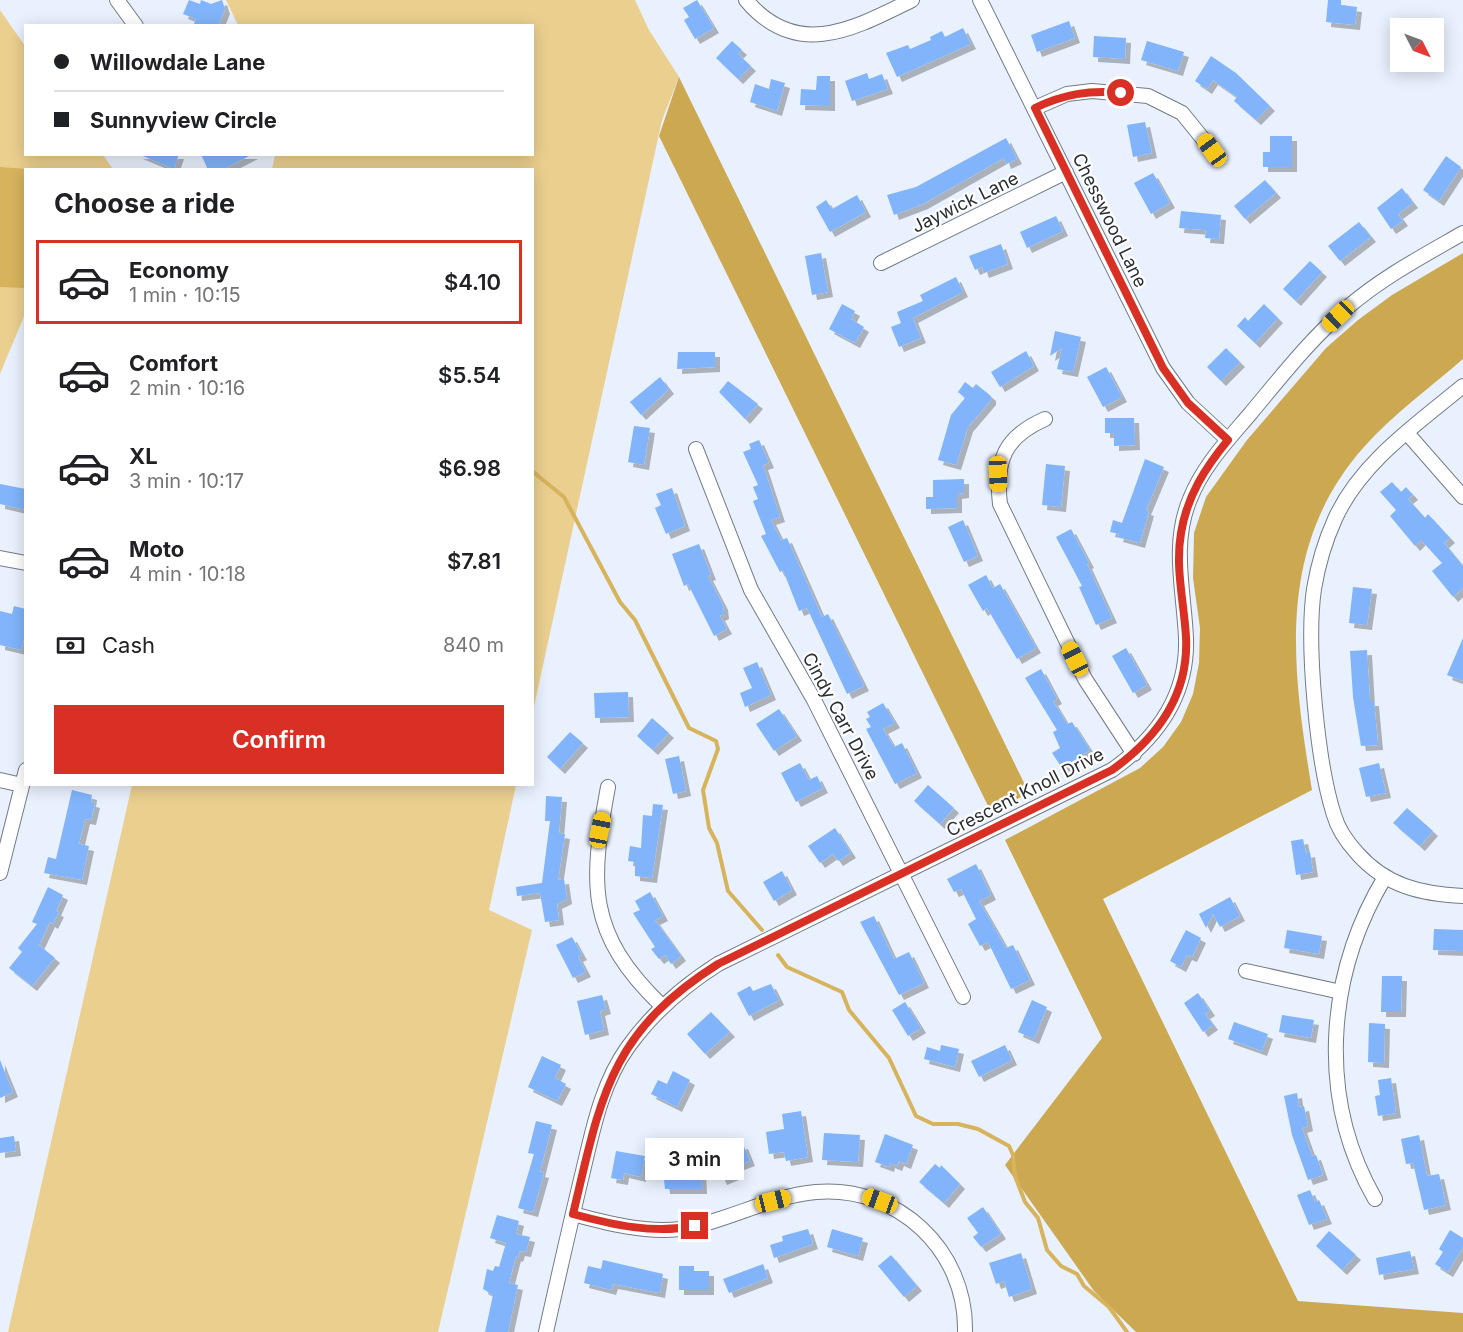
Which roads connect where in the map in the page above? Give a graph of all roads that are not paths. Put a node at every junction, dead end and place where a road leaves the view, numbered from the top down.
1 (117, 0) edge
2 (746, 0) edge
3 (912, 0) edge
4 (980, 0) edge
5 (135, 24) edge
6 (1035, 108) junction
7 (1212, 150) dead end
8 (1066, 172) junction
9 (1463, 233) edge
10 (880, 263) dead end
11 (1463, 386) edge
12 (1045, 419) dead end
13 (1407, 433) junction
14 (1228, 440) junction
15 (696, 449) dead end
16 (1463, 498) edge
17 (0, 558) edge
18 (24, 563) edge
19 (1134, 754) junction
20 (24, 778) edge
21 (0, 780) edge
22 (22, 785) junction
23 (608, 787) dead end
24 (0, 873) edge
25 (902, 874) junction
26 (1385, 877) junction
27 (1463, 896) edge
28 (1246, 971) dead end
29 (1341, 992) junction
30 (963, 997) dead end
31 (662, 1006) junction
32 (1375, 1199) dead end
33 (573, 1214) junction
34 (546, 1332) edge
35 (965, 1332) edge

1 - 5 street
2 - 3 street
4 - 6 street, Chesswood Lane
6 - 7 street
6 - 8 street, Chesswood Lane
8 - 10 street, Jaywick Lane
8 - 14 street, Chesswood Lane
9 - 14 street, Crescent Knoll Drive
11 - 13 street
12 - 19 street
13 - 16 street
13 - 26 street
14 - 19 street, Crescent Knoll Drive
15 - 25 street, Cindy Carr Drive
17 - 18 street
19 - 25 street, Crescent Knoll Drive
20 - 22 street
21 - 22 street
22 - 24 street
23 - 31 street
25 - 30 street, Cindy Carr Drive
25 - 31 street, Crescent Knoll Drive
26 - 27 street
26 - 29 street
28 - 29 street
29 - 32 street
31 - 33 street, Crescent Knoll Drive
33 - 34 street, Crescent Knoll Drive
33 - 35 street

